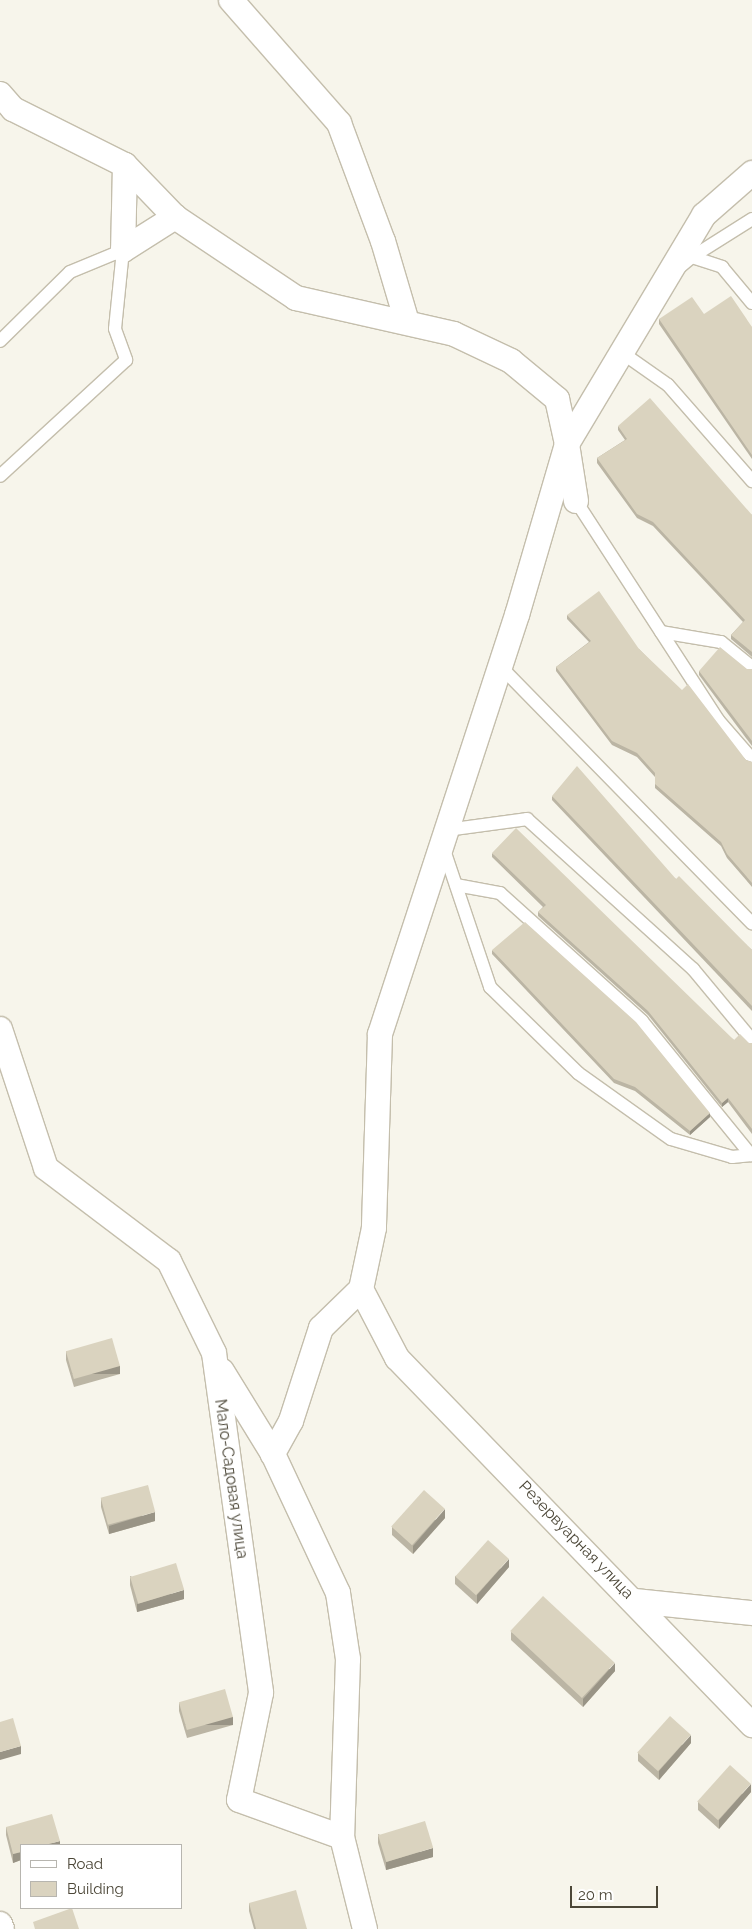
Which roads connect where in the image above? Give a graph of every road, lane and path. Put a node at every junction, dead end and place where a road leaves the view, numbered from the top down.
1 (231, 0) edge
2 (0, 94) edge
3 (125, 166) junction
4 (752, 173) edge
5 (175, 217) junction
6 (752, 219) edge
7 (123, 250) junction
8 (692, 258) junction
9 (660, 282) junction
10 (752, 303) edge
11 (407, 322) junction
12 (0, 341) edge
13 (621, 352) junction
14 (567, 444) junction
15 (0, 476) edge
16 (752, 482) edge
17 (576, 501) joint
18 (661, 632) junction
19 (501, 667) junction
20 (752, 667) edge
21 (752, 759) edge
22 (445, 837) junction
23 (456, 885) junction
24 (752, 923) edge
25 (0, 1029) edge
26 (752, 1040) edge
27 (751, 1155) edge
28 (361, 1289) junction
29 (214, 1354) junction
30 (273, 1454) junction
31 (635, 1601) junction
32 (752, 1613) edge
33 (752, 1725) edge
34 (342, 1837) junction
35 (0, 1924) edge
36 (2, 1929) edge
37 (365, 1929) edge

1 - 11 street
2 - 3 street
3 - 5 street
3 - 7 street
4 - 9 street
5 - 7 street
5 - 11 street
6 - 8 lane
7 - 12 lane
7 - 15 lane
8 - 9 lane
8 - 10 lane
9 - 13 street
11 - 14 street
13 - 14 street
13 - 16 lane
14 - 17 street
14 - 19 street
17 - 18 lane
18 - 20 lane
18 - 21 lane
19 - 22 street
19 - 24 lane
22 - 23 lane
22 - 26 lane
22 - 28 street
23 - 27 lane
23 - 27 lane
25 - 29 street, Мало-Садовая улица
28 - 30 street
28 - 31 street, Резервуарная улица
29 - 30 street
29 - 34 street, Мало-Садовая улица
30 - 34 street
31 - 32 street
31 - 33 street, Резервуарная улица
34 - 37 street
35 - 36 street

